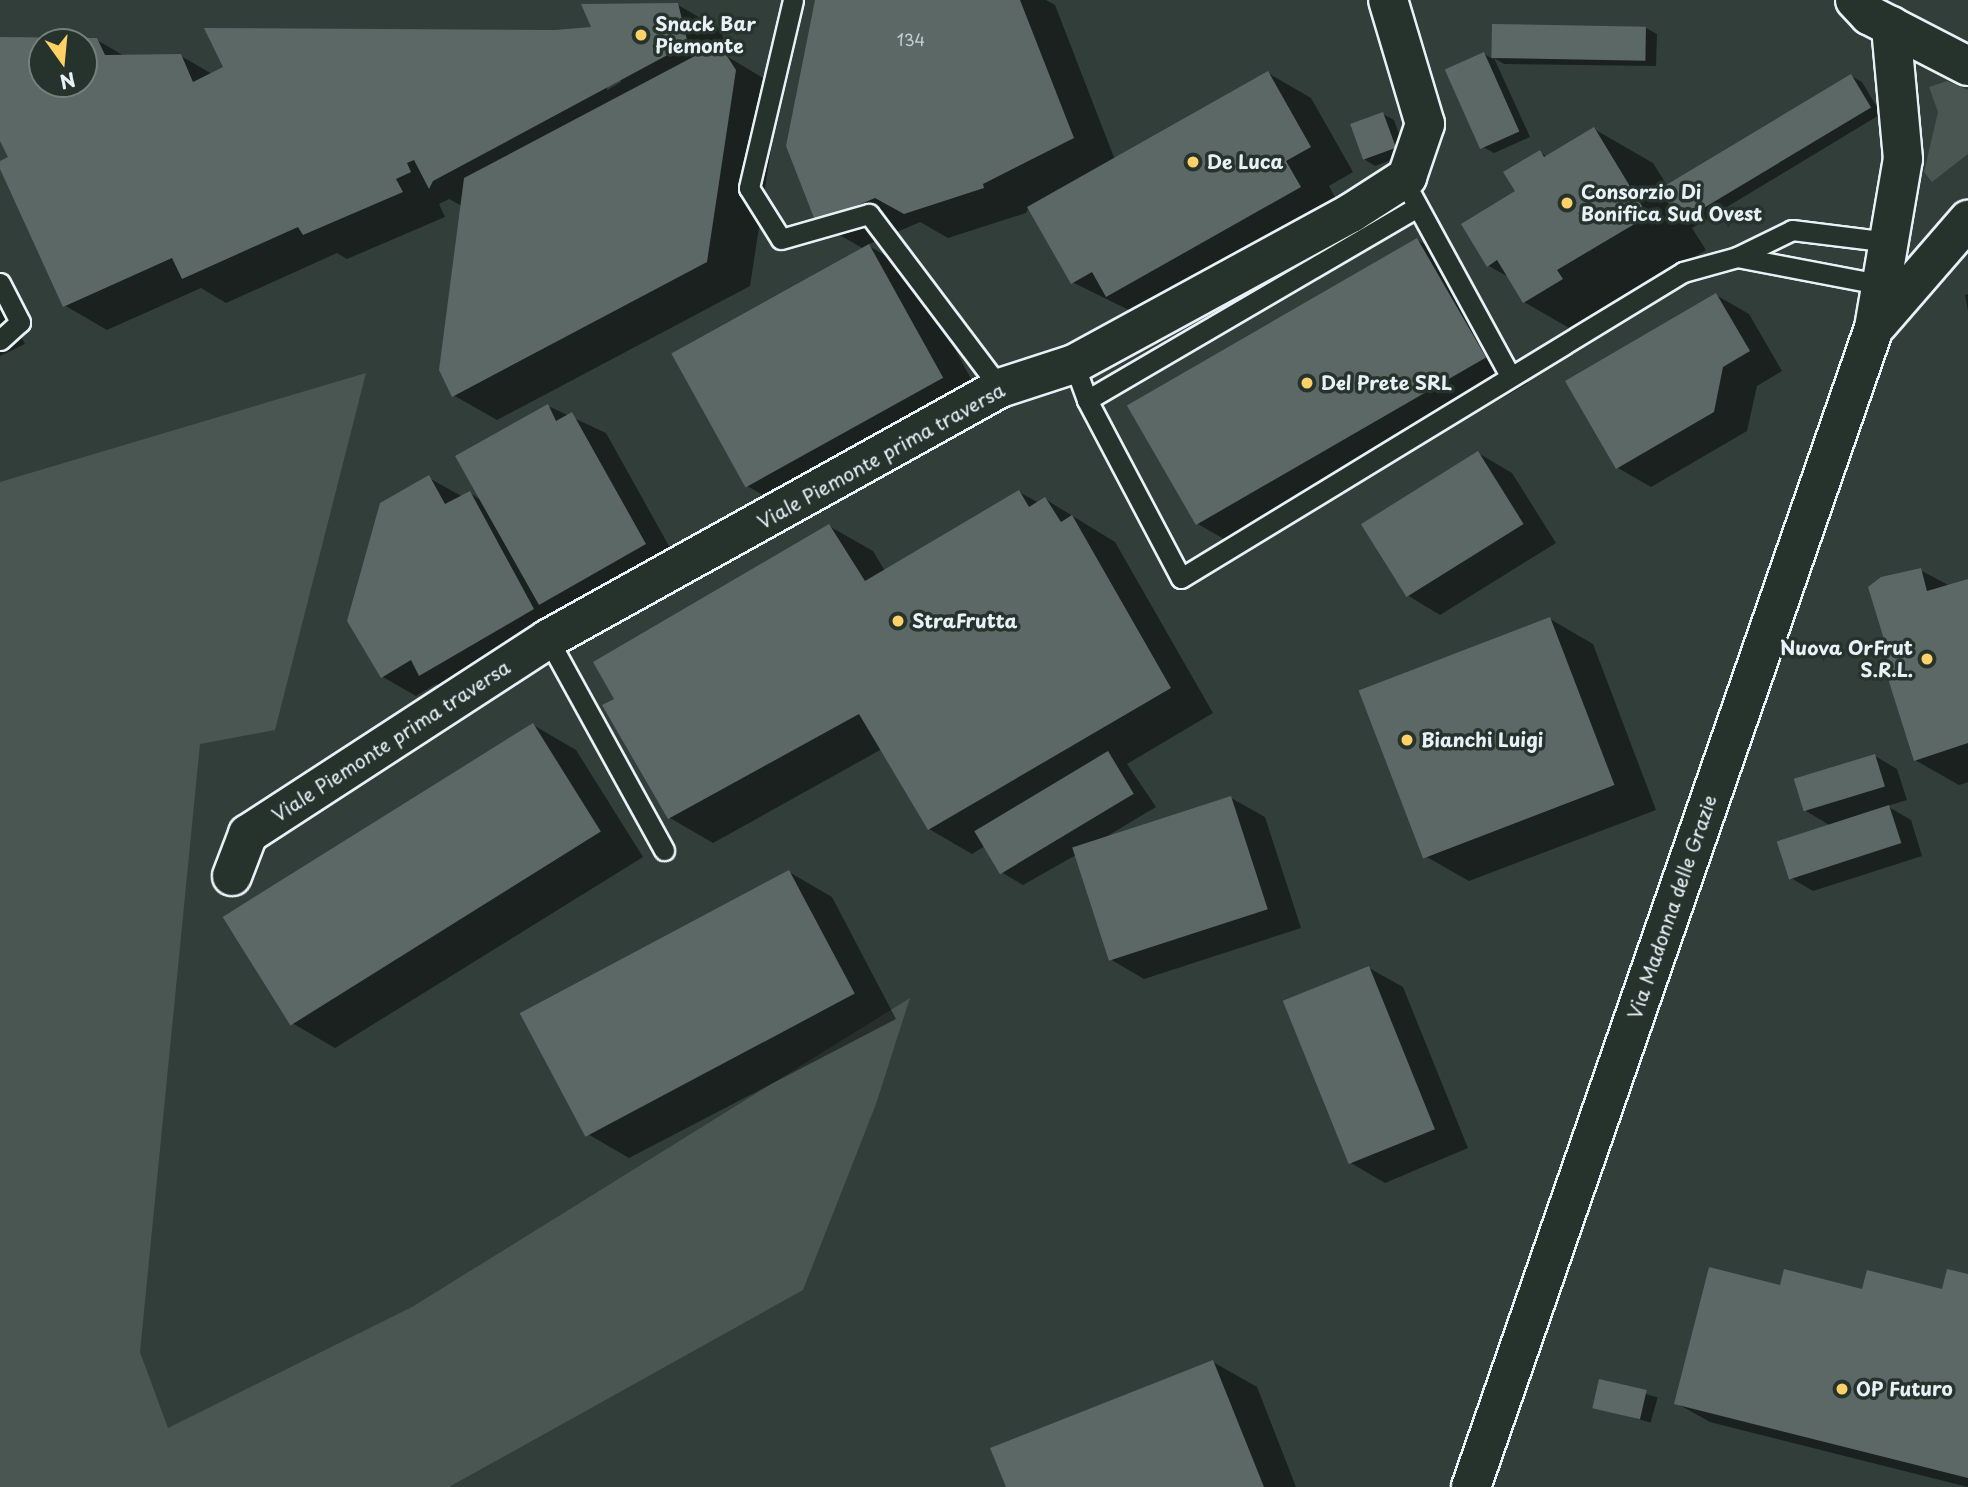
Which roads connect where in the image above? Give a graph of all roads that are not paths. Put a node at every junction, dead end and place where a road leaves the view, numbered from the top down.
1 (793, 0) edge
2 (1388, 0) edge
3 (1855, 0) edge
4 (1891, 26) junction
5 (1968, 66) edge
6 (1411, 193) junction
7 (1968, 220) edge
8 (1890, 242) junction
9 (1737, 257) junction
10 (0, 283) edge
11 (1884, 285) junction
12 (1874, 328) junction
13 (0, 340) edge
14 (1074, 364) junction
15 (1510, 376) junction
16 (1000, 388) junction
17 (1087, 400) junction
18 (548, 639) junction
19 (664, 850) dead end
20 (232, 876) dead end
21 (1471, 1487) edge

1 - 16 lane
2 - 6 street
3 - 4 street
4 - 5 street
4 - 8 street, Via Madonna delle Grazie
6 - 14 street, Viale Piemonte prima traversa
6 - 15 lane
6 - 17 lane
7 - 12 street
8 - 9 lane
8 - 11 street, Via Madonna delle Grazie
9 - 11 lane
9 - 15 lane
10 - 13 lane
11 - 12 street, Via Madonna delle Grazie
12 - 21 street, Via Madonna delle Grazie
14 - 16 street, Viale Piemonte prima traversa
14 - 17 lane
15 - 17 lane
16 - 18 street, Viale Piemonte prima traversa
18 - 19 lane
18 - 20 street, Viale Piemonte prima traversa

